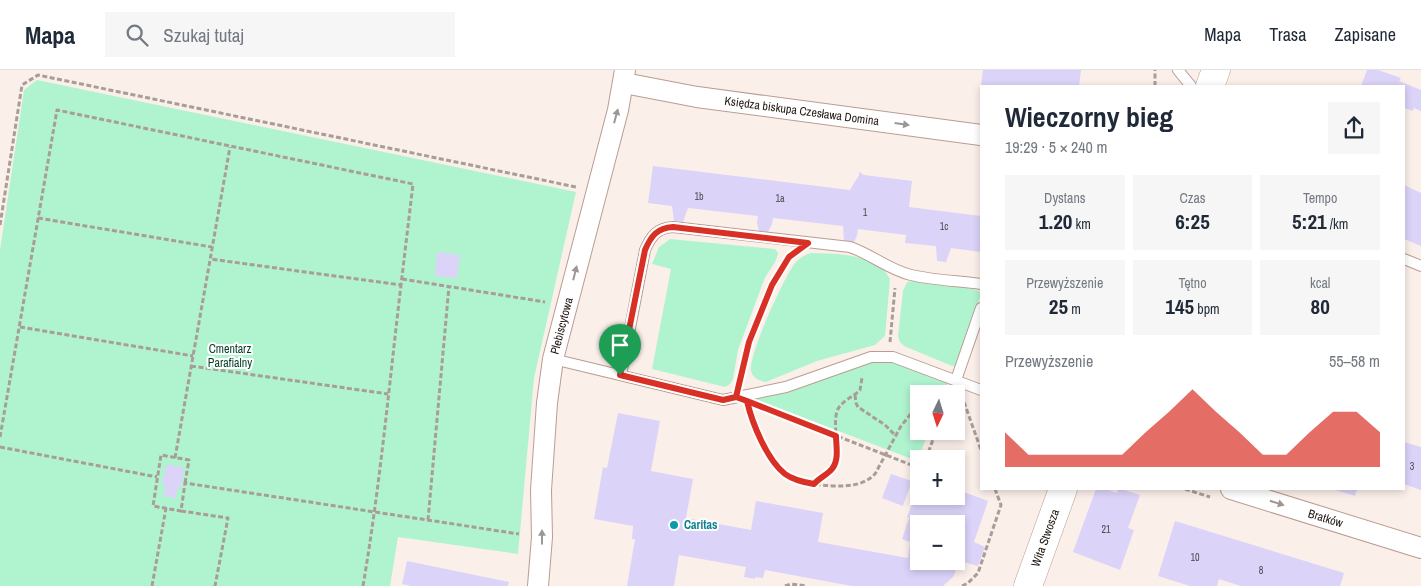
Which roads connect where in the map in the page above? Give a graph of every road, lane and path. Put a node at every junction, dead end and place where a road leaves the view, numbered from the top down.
1 (1155, 70) edge
2 (1178, 70) edge
3 (1216, 70) edge
4 (624, 76) edge
5 (1155, 85) edge
6 (1190, 85) edge
7 (1210, 85) edge
8 (980, 135) edge
9 (230, 147) junction
10 (597, 190) junction
11 (38, 218) junction
12 (0, 225) edge
13 (808, 243) junction
14 (212, 247) junction
15 (210, 259) junction
16 (1405, 259) edge
17 (1421, 266) edge
18 (898, 270) junction
19 (402, 279) junction
20 (980, 284) edge
21 (402, 285) junction
22 (449, 286) junction
23 (551, 303) dead end
24 (980, 311) edge
25 (20, 327) junction
26 (192, 356) junction
27 (893, 356) junction
28 (553, 359) junction
29 (859, 362) junction
30 (191, 366) junction
31 (620, 375) junction
32 (956, 380) junction
33 (980, 390) edge
34 (388, 394) junction
35 (855, 395) junction
36 (736, 397) junction
37 (747, 401) junction
38 (910, 413) edge
39 (836, 436) junction
40 (896, 436) junction
41 (0, 437) edge
42 (0, 447) edge
43 (980, 447) edge
44 (886, 455) junction
45 (175, 458) junction
46 (910, 464) edge
47 (157, 477) junction
48 (185, 483) junction
49 (814, 484) junction
50 (995, 490) edge
51 (1063, 490) edge
52 (1234, 490) edge
53 (166, 508) junction
54 (181, 511) junction
55 (376, 512) junction
56 (428, 520) junction
57 (520, 534) dead end
58 (1421, 548) edge
59 (152, 586) edge
60 (215, 586) edge
61 (363, 586) edge
62 (538, 586) edge
63 (785, 586) edge
64 (807, 586) edge
65 (962, 586) edge
66 (1028, 586) edge

1 - 5 path
2 - 6 lane
3 - 7 street
4 -> 8 street, Księdza biskupa Czesława Domina
10 -> 4 street, Plebiscytowa
9 - 11 path
9 - 14 path
9 - 19 path
10 - 12 path
28 -> 10 street, Plebiscytowa
11 - 14 path
11 - 25 path
13 - 18 lane
13 - 31 lane
13 - 36 path
14 - 15 path
15 - 21 path
15 - 26 path
16 - 17 lane
18 - 20 lane
18 - 27 path
19 - 21 path
19 - 22 path
21 - 34 path
22 - 23 path
22 - 56 path
24 - 32 lane
25 - 26 path
25 - 41 path
26 - 30 path
27 - 29 lane
27 - 32 lane
28 - 31 lane
62 -> 28 street, Plebiscytowa
29 - 35 path
29 - 36 lane
30 - 34 path
30 - 45 path
31 - 36 lane
32 - 33 lane
32 - 43 path
34 - 55 path
35 - 39 path
35 - 40 path
36 - 37 path
37 - 39 path
37 - 49 path
38 - 40 path
39 - 44 path
39 - 49 path
40 - 44 path
42 - 47 path
44 - 46 path
44 - 49 path
45 - 47 path
45 - 48 path
47 - 53 path
48 - 54 path
48 - 55 path
50 - 65 path
51 - 66 street, Wita Stwosza
52 -> 58 street, Bratków
53 - 54 path
53 - 59 path
54 - 60 path
55 - 56 path
55 - 61 path
56 - 57 path
63 - 64 path

